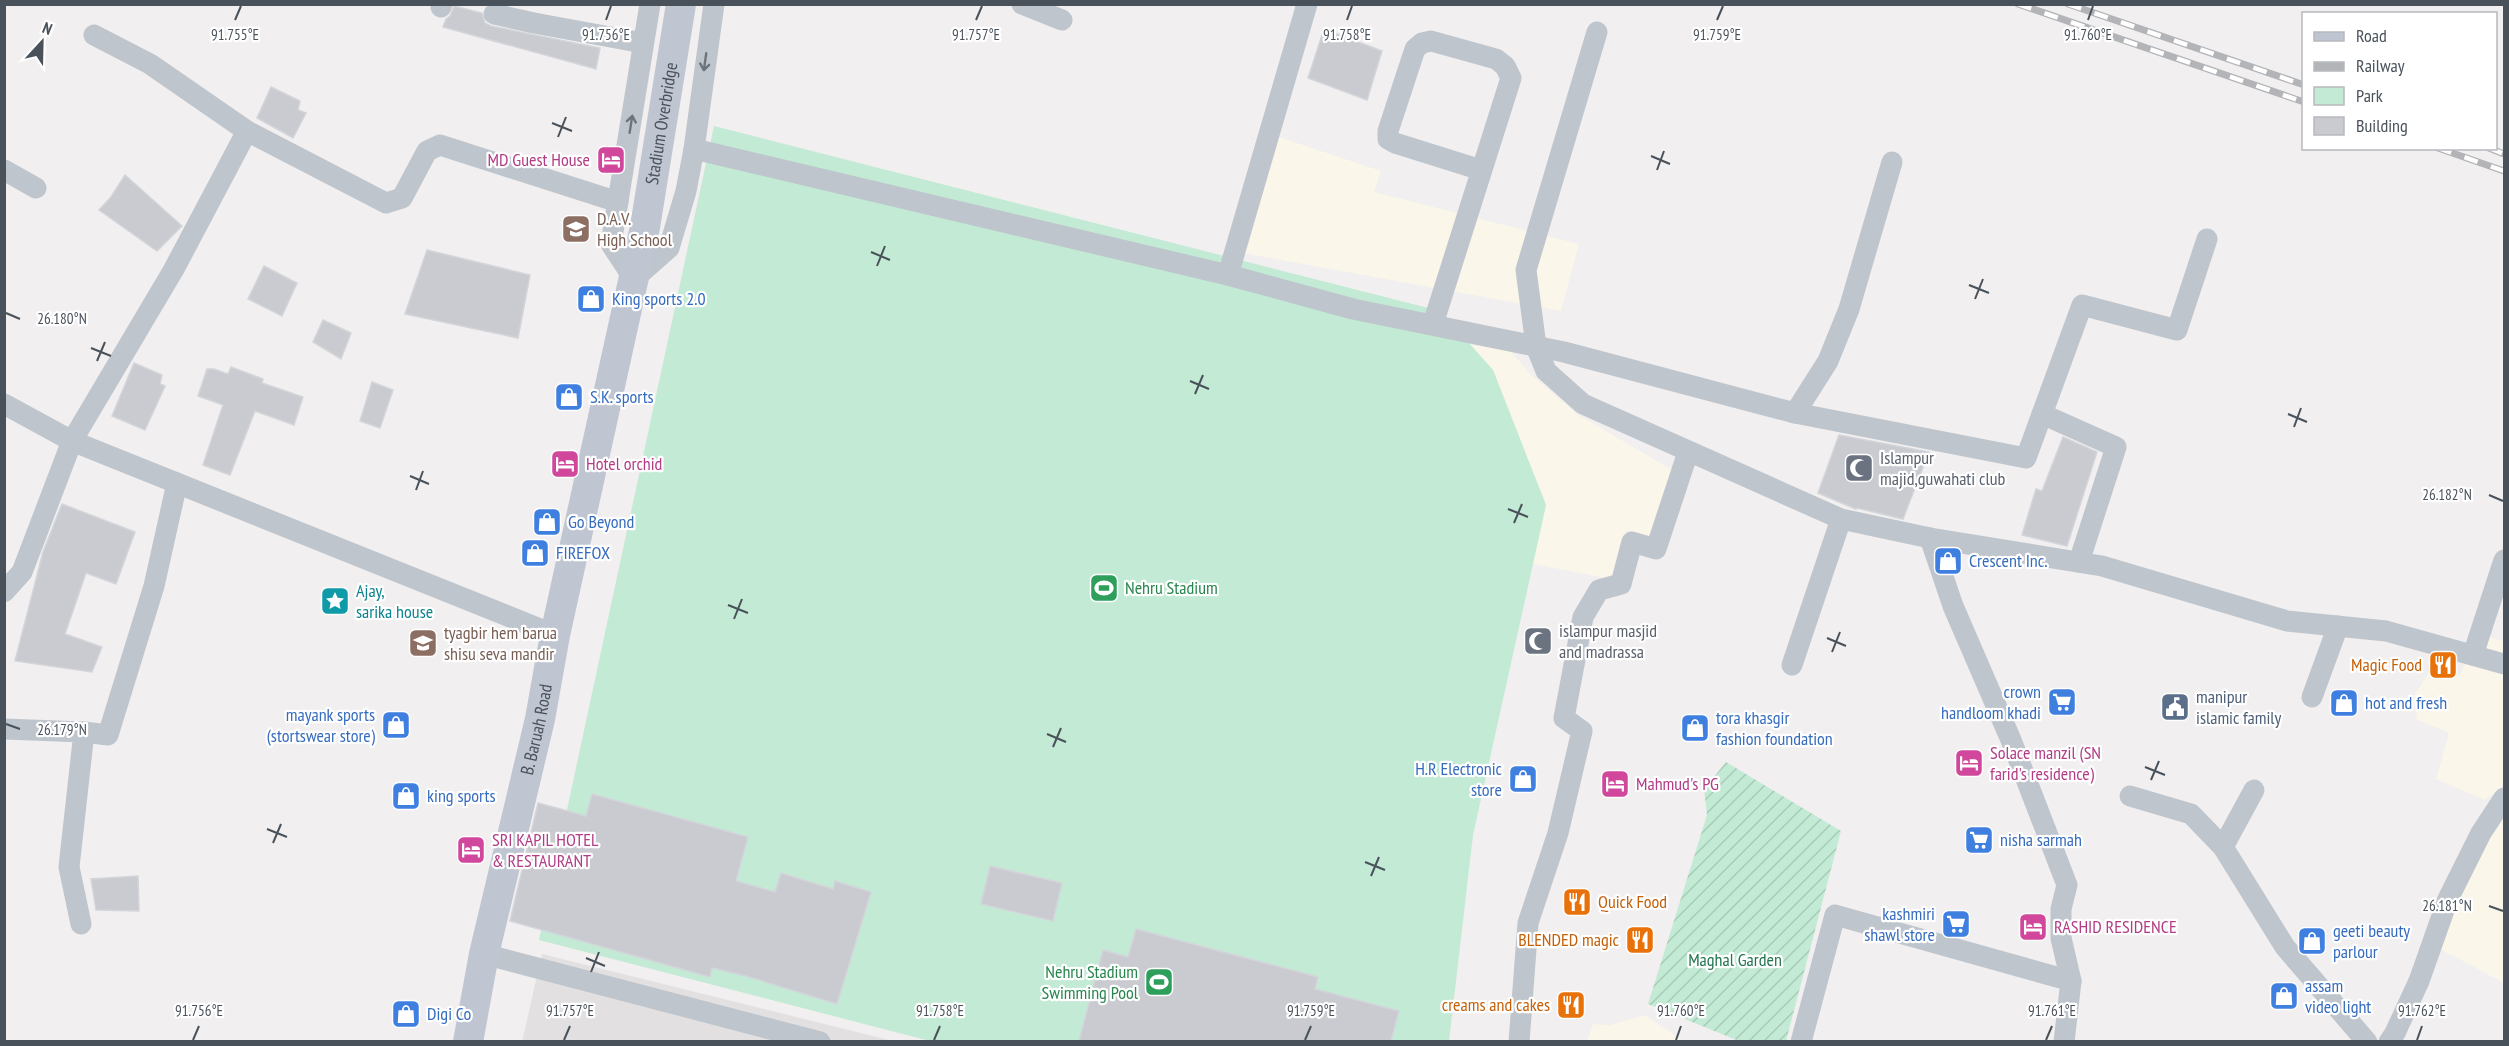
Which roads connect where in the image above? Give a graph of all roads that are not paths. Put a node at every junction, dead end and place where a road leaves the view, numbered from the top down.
1 (650, 4) edge
2 (681, 4) edge
3 (714, 4) edge
4 (1022, 4) edge
5 (1307, 4) edge
6 (494, 14) dead end
7 (1062, 20) dead end
8 (1597, 32) dead end
9 (94, 36) dead end
10 (644, 44) junction
11 (246, 131) junction
12 (694, 149) junction
13 (1892, 162) dead end
14 (4, 170) edge
15 (1481, 171) junction
16 (36, 188) dead end
17 (618, 202) junction
18 (2207, 239) dead end
19 (1228, 275) junction
20 (634, 279) junction
21 (1433, 324) junction
22 (1536, 346) junction
23 (4, 404) edge
24 (1795, 413) junction
25 (2042, 414) junction
26 (72, 441) junction
27 (1688, 452) junction
28 (177, 483) junction
29 (1842, 519) junction
30 (1930, 538) junction
31 (2505, 560) edge
32 (2079, 562) junction
33 (4, 592) edge
34 (2338, 626) junction
35 (555, 635) junction
36 (2473, 655) junction
37 (2505, 664) edge
38 (1792, 665) dead end
39 (2312, 697) dead end
40 (4, 729) edge
41 (84, 732) junction
42 (2254, 790) dead end
43 (2130, 796) dead end
44 (2505, 798) edge
45 (2223, 847) junction
46 (81, 924) dead end
47 (484, 954) junction
48 (2070, 981) junction
49 (468, 1041) edge
50 (820, 1041) edge
51 (1519, 1041) edge
52 (1801, 1041) edge
53 (2064, 1041) edge
54 (2367, 1041) edge
55 (2389, 1041) edge

1 - 10 street
2 - 20 main road, Stadium Overbridge
3 -> 12 street
4 - 7 street
5 - 19 street
6 - 10 street
8 - 22 street
9 - 11 street
17 -> 10 street
11 - 17 street
11 - 26 street
12 - 19 street
12 - 20 street
13 - 24 street
14 - 16 street
15 - 15 street
15 - 21 street
17 - 20 street
18 - 25 street
19 - 21 street
20 - 35 main road, B. Baruah Road
21 - 22 street
22 - 24 street
22 - 27 street
23 - 26 street
24 - 25 street
25 - 32 street
26 - 28 street
26 - 33 street
27 - 29 street
27 - 51 street
28 - 35 street
28 - 41 street
29 - 30 street
29 - 38 street
30 - 32 street
30 - 48 street
31 - 36 street
32 - 34 street
34 - 36 street
34 - 39 street
35 - 47 main road, B. Baruah Road
36 - 37 street
40 - 41 street
41 - 46 street
42 - 45 street
43 - 45 street
44 - 55 street
45 - 54 street
47 - 49 main road, B. Baruah Road
47 - 50 street
48 - 52 street
48 - 53 street

